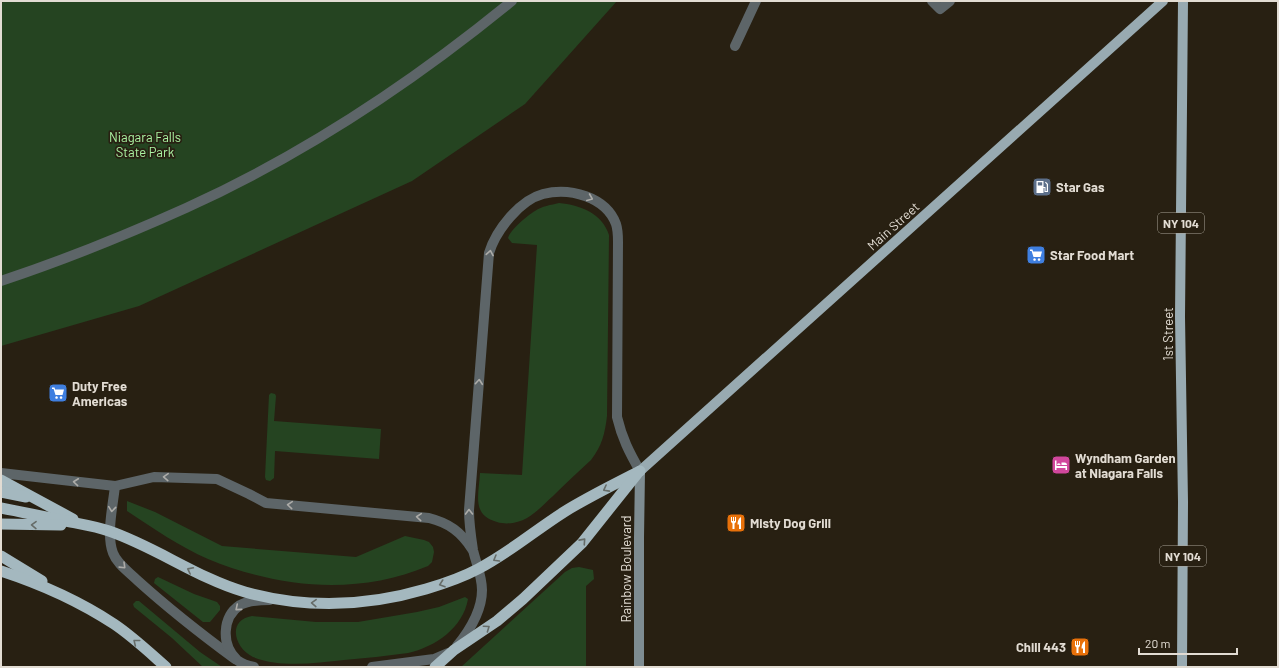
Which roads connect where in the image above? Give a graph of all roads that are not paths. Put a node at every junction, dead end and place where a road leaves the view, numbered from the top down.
1 (512, 1) edge
2 (756, 1) edge
3 (932, 1) edge
4 (950, 1) edge
5 (1163, 1) edge
6 (1183, 1) edge
7 (734, 46) dead end
8 (1, 281) edge
9 (640, 471) junction
10 (1, 473) edge
11 (1, 480) edge
12 (115, 486) junction
13 (1, 492) edge
14 (36, 499) junction
15 (1, 508) edge
16 (1, 524) edge
17 (86, 525) junction
18 (106, 530) junction
19 (473, 551) junction
20 (1, 556) edge
21 (478, 569) junction
22 (1, 571) edge
23 (1, 579) edge
24 (41, 586) junction
25 (288, 601) junction
26 (84, 606) junction
27 (454, 650) junction
28 (238, 660) junction
29 (166, 667) edge
30 (254, 667) edge
31 (372, 667) edge
32 (435, 667) edge
33 (639, 667) edge
34 (1182, 667) edge

1 - 8 street
2 - 7 street
3 - 4 street
5 - 9 main road, Main Street
6 - 34 main road, 1st Street / NY 104
19 -> 9 street
9 -> 21 highway
27 -> 9 highway
9 - 33 main road, Rainbow Boulevard
12 -> 10 street
11 - 14 highway
12 -> 18 street
19 -> 12 street
13 - 14 highway
14 - 17 highway
15 - 17 highway
18 -> 16 highway
17 - 18 highway
25 -> 18 highway
18 -> 28 street
19 - 21 street
20 - 26 highway
21 -> 25 highway
21 - 27 street
22 - 24 highway
23 - 24 highway
24 - 26 highway
25 -> 28 street
29 -> 26 highway
27 - 31 street
27 - 32 highway
28 - 30 street

